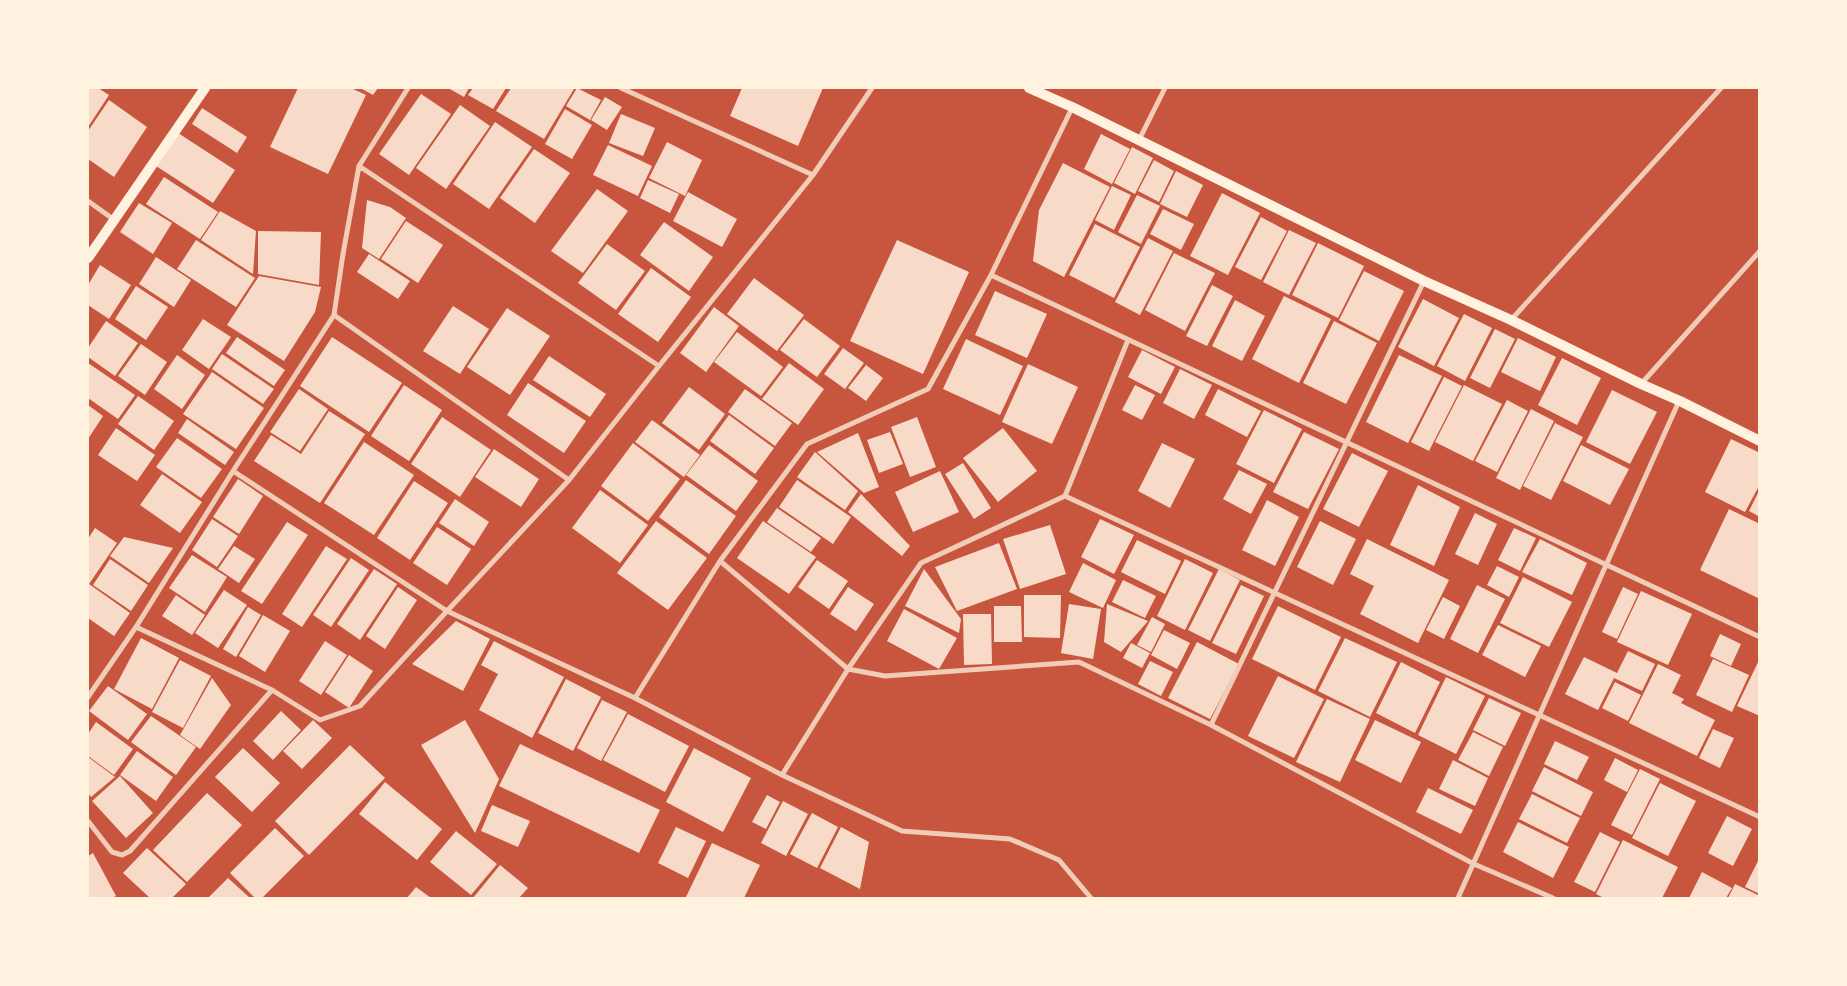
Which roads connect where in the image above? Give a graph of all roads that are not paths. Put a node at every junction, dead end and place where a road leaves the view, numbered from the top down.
1 (205, 88) edge
2 (408, 88) edge
3 (621, 88) edge
4 (872, 88) edge
5 (1029, 88) edge
6 (1165, 88) edge
7 (1721, 88) edge
8 (1072, 107) junction
9 (1139, 140) junction
10 (358, 166) junction
11 (813, 174) junction
12 (88, 201) edge
13 (113, 219) junction
14 (1760, 251) edge
15 (88, 258) edge
16 (991, 275) junction
17 (1424, 281) junction
18 (334, 315) junction
19 (1511, 320) junction
20 (1128, 340) junction
21 (659, 366) junction
22 (1641, 384) junction
23 (1680, 401) junction
24 (1760, 440) edge
25 (1347, 442) junction
26 (233, 470) junction
27 (569, 480) junction
28 (1065, 496) junction
29 (720, 561) junction
30 (1607, 565) junction
31 (1275, 593) junction
32 (447, 611) junction
33 (136, 627) junction
34 (1760, 637) edge
35 (848, 669) junction
36 (272, 690) junction
37 (88, 697) edge
38 (634, 698) junction
39 (1540, 716) junction
40 (1211, 725) junction
41 (782, 775) junction
42 (1760, 817) edge
43 (88, 821) edge
44 (1474, 864) junction
45 (1091, 898) edge
46 (1458, 898) edge
47 (1552, 898) edge

1 - 13 main road
2 - 10 street
3 - 11 street
4 - 11 street
5 - 8 main road
6 - 9 street
7 - 19 street
8 - 9 main road
8 - 16 street
9 - 17 main road
10 - 18 street
10 - 21 street
11 - 21 street
12 - 13 street
13 - 15 main road
14 - 22 street
16 - 20 street
16 - 29 street
17 - 19 main road
17 - 25 street
18 - 26 street
18 - 27 street
19 - 22 main road
20 - 25 street
20 - 28 street
21 - 27 street
22 - 23 main road
23 - 24 main road
23 - 30 street
25 - 30 street
25 - 31 street
26 - 32 street
26 - 33 street
27 - 32 street
28 - 31 street
28 - 35 street
29 - 35 street
29 - 38 street
30 - 34 street
30 - 39 street
31 - 39 street
31 - 40 street
32 - 36 street
32 - 38 street
33 - 36 street
33 - 37 street
35 - 40 street
35 - 41 street
36 - 43 street
38 - 41 street
39 - 42 street
39 - 44 street
40 - 44 street
41 - 45 street
44 - 46 street
44 - 47 street

